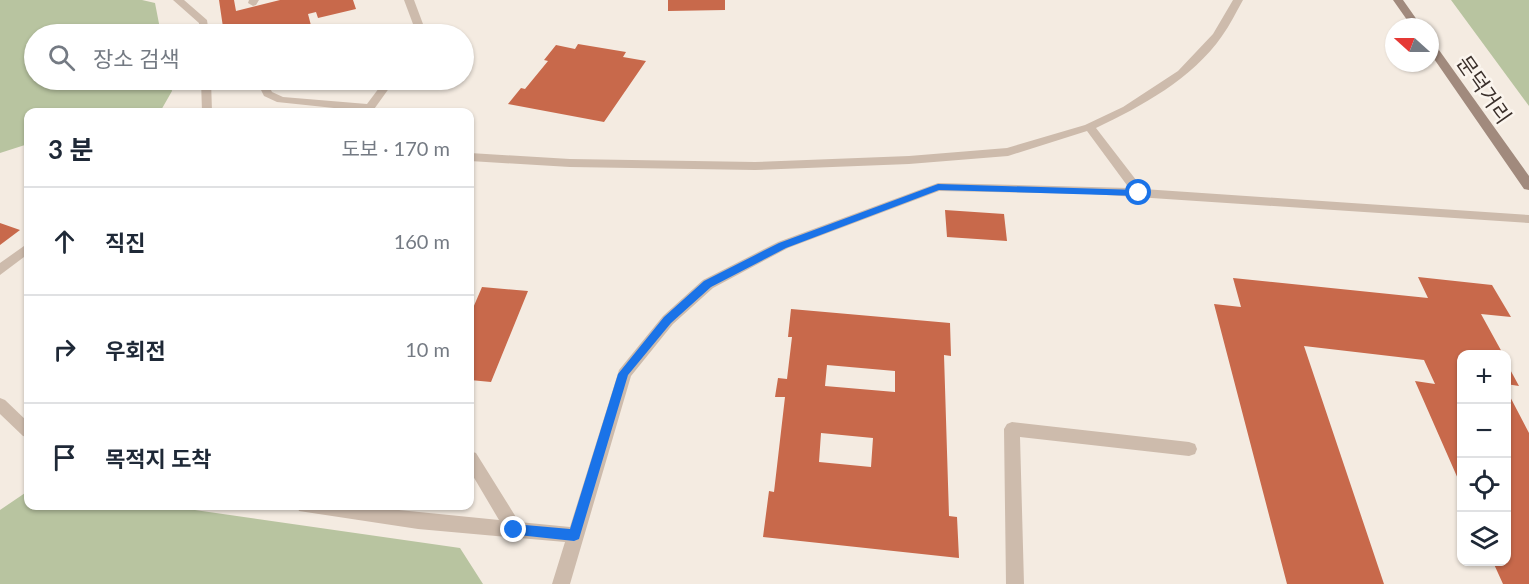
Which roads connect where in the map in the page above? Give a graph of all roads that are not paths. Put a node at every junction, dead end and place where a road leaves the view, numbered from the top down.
1 (178, 0) edge
2 (410, 0) edge
3 (1238, 0) edge
4 (1398, 0) edge
5 (1411, 18) edge
6 (204, 24) edge
7 (418, 24) edge
8 (1439, 58) edge
9 (206, 90) edge
10 (266, 90) edge
11 (383, 90) edge
12 (207, 108) edge
13 (351, 108) edge
14 (370, 108) edge
15 (1089, 127) junction
16 (474, 157) edge
17 (1529, 186) edge
18 (1139, 193) junction
19 (1529, 219) edge
20 (24, 250) dead end
21 (0, 270) edge
22 (0, 404) edge
23 (24, 427) edge
24 (1189, 449) dead end
25 (474, 465) edge
26 (335, 510) edge
27 (514, 530) junction
28 (574, 535) junction
29 (561, 584) edge
30 (1015, 584) edge

1 - 6 lane
2 - 7 lane
3 - 15 lane
4 - 5 main road
8 - 17 main road, 문덕거리
9 - 12 lane
10 - 13 lane
11 - 14 lane
15 - 16 lane
15 - 18 lane
18 - 19 lane
18 - 28 lane
20 - 21 lane
22 - 23 lane
24 - 30 lane
25 - 27 lane
26 - 27 lane
27 - 28 lane
28 - 29 lane

